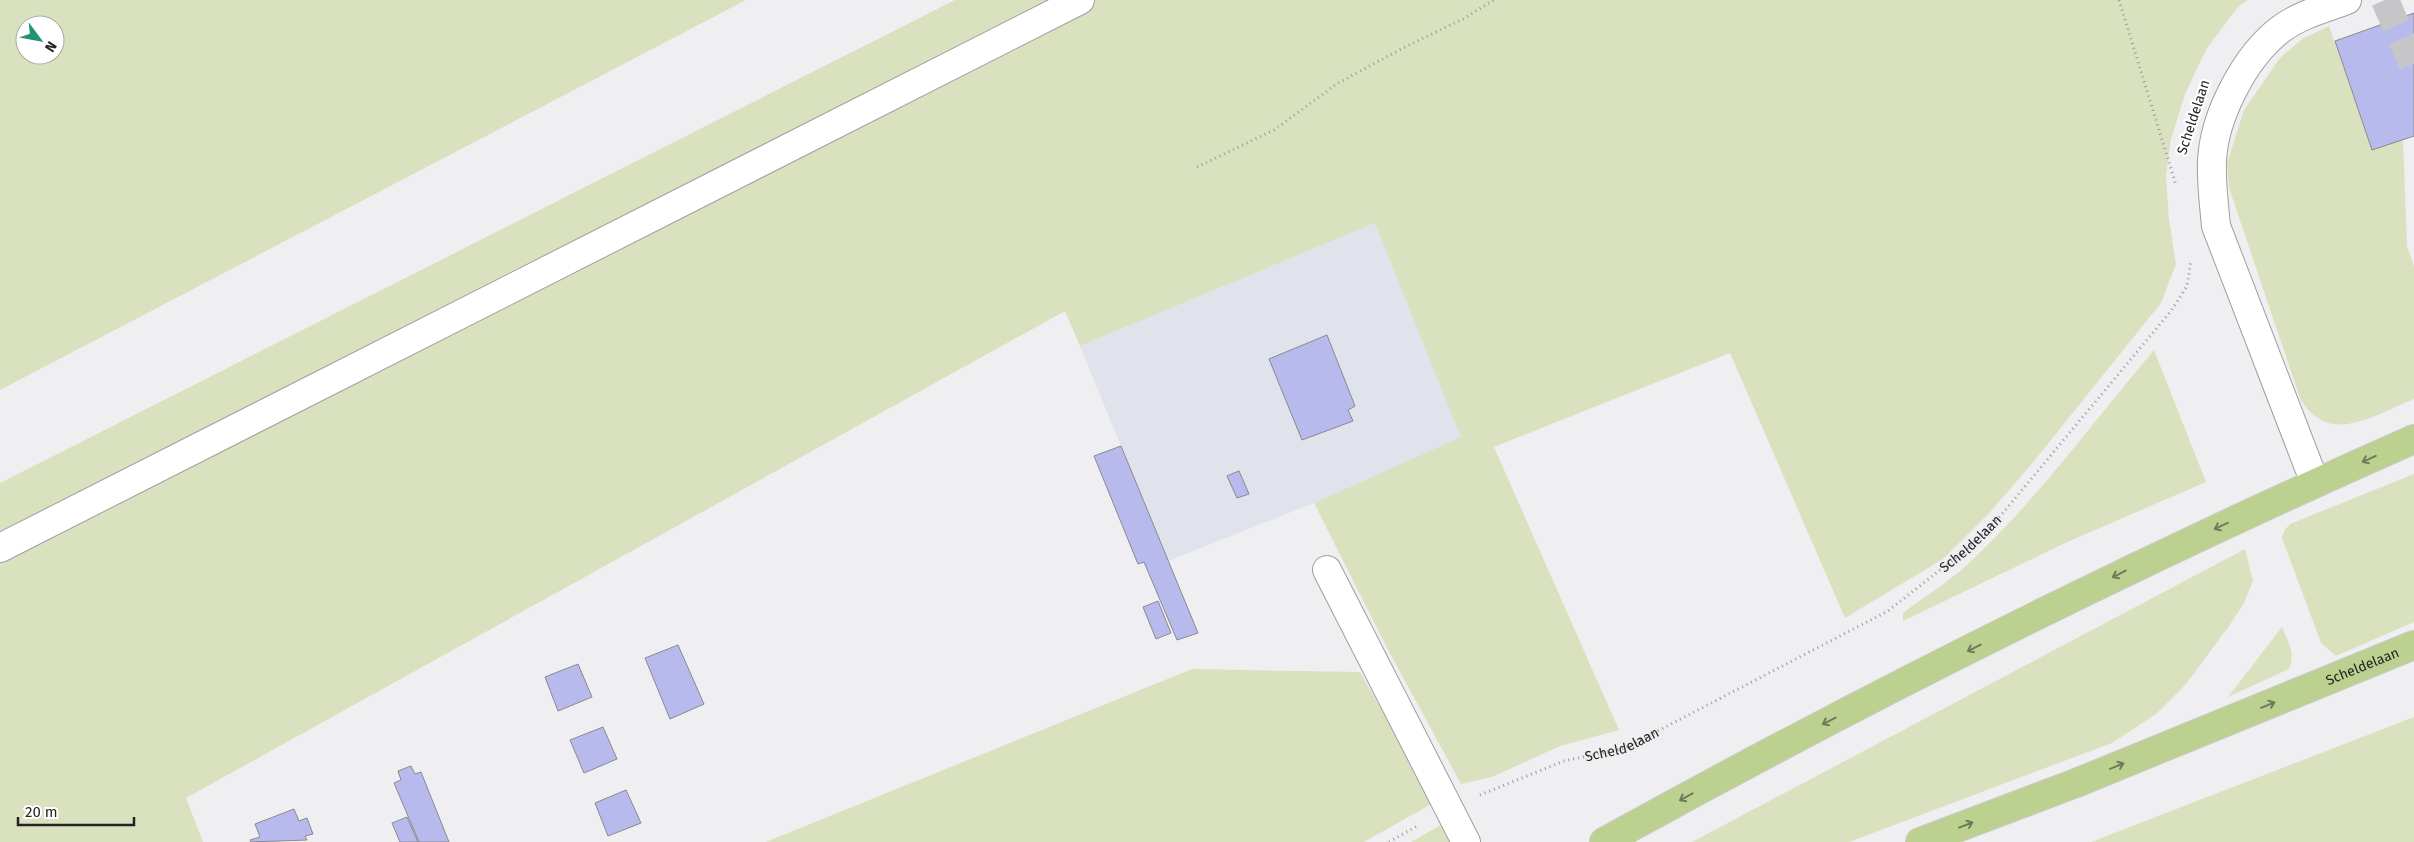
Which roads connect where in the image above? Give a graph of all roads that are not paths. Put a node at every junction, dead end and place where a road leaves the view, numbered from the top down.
1 (1080, 0) edge
2 (2347, 0) edge
3 (2414, 439) edge
4 (2315, 483) junction
5 (0, 548) edge
6 (1327, 570) dead end
7 (2414, 645) edge
8 (1466, 842) edge
9 (1604, 842) edge
10 (1920, 842) edge

1 - 5 lane
2 - 4 lane
3 -> 4 main road
4 -> 9 main road
6 - 8 lane
10 -> 7 main road, Scheldelaan

